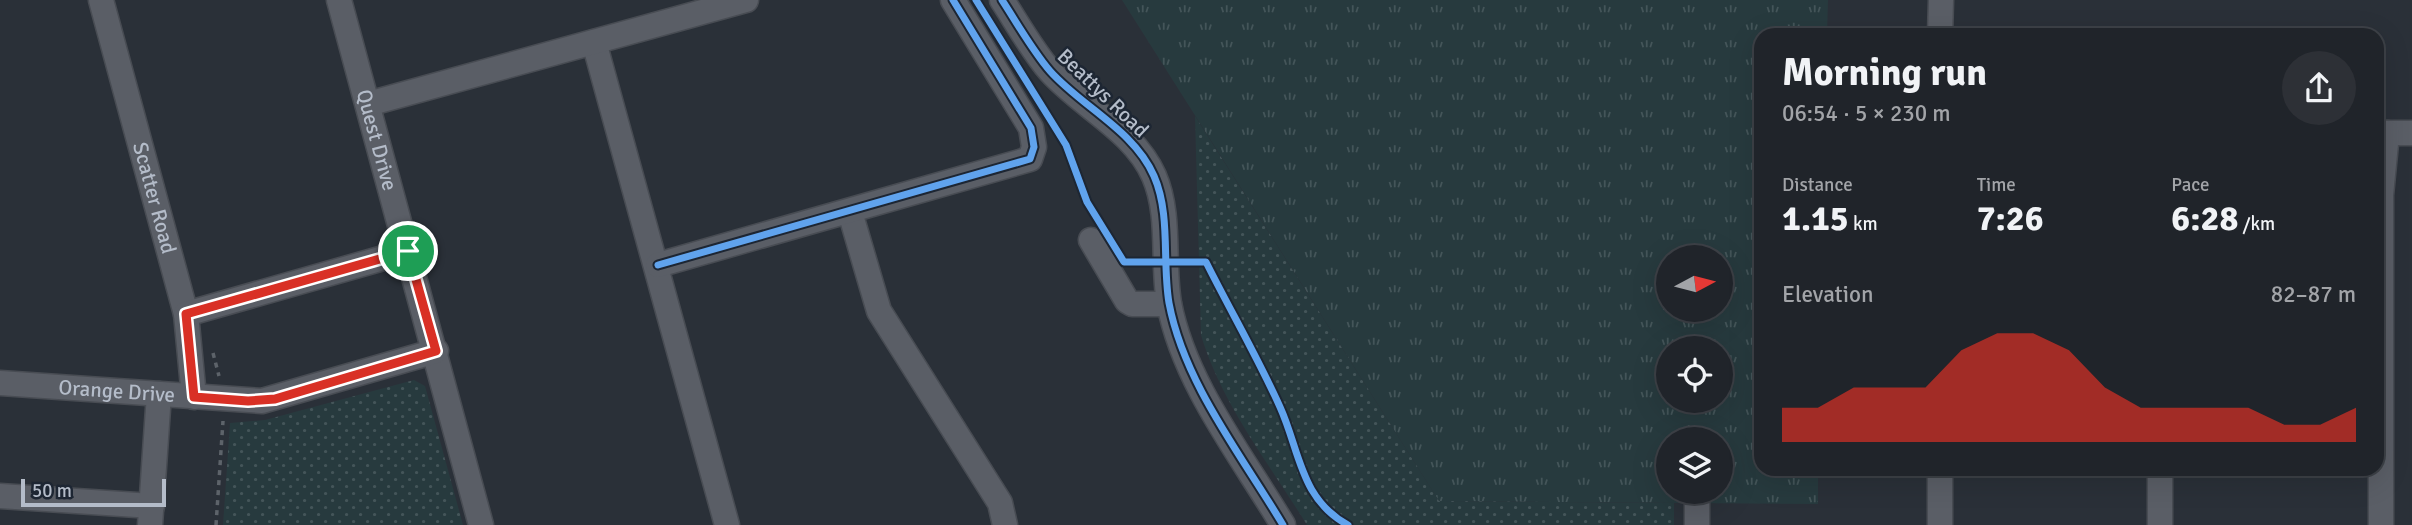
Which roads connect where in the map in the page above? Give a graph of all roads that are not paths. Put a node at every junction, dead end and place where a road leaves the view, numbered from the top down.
1 (101, 0) edge
2 (339, 0) edge
3 (746, 0) edge
4 (953, 0) edge
5 (1002, 0) edge
6 (1941, 0) edge
7 (1940, 28) edge
8 (594, 42) junction
9 (368, 104) junction
10 (2392, 133) edge
11 (2384, 178) edge
12 (850, 212) junction
13 (1091, 240) dead end
14 (408, 251) junction
15 (658, 265) junction
16 (1170, 304) junction
17 (186, 314) junction
18 (436, 351) junction
19 (0, 383) edge
20 (159, 394) junction
21 (194, 397) junction
22 (1940, 476) edge
23 (2160, 476) edge
24 (2381, 476) edge
25 (0, 496) edge
26 (151, 515) edge
27 (481, 525) edge
28 (727, 525) edge
29 (1005, 525) edge
30 (1283, 525) edge
31 (1940, 525) edge
32 (2160, 525) edge
33 (2381, 525) edge

1 - 17 street, Scatter Road
2 - 9 street, Quest Drive
3 - 8 street
4 - 12 street
5 - 16 street, Beattys Road
6 - 7 street
8 - 9 street
8 - 15 street
9 - 14 street, Quest Drive
10 - 11 street
12 - 15 street
12 - 29 street
13 - 16 street
14 - 17 street
14 - 18 street, Quest Drive
15 - 28 street
16 - 30 street, Beattys Road
17 - 21 street, Scatter Road
18 - 21 street, Orange Drive
18 - 27 street, Quest Drive
19 - 20 street, Orange Drive
20 - 21 street, Orange Drive
20 - 26 street
22 - 31 street
23 - 32 street
24 - 33 street
25 - 26 street

